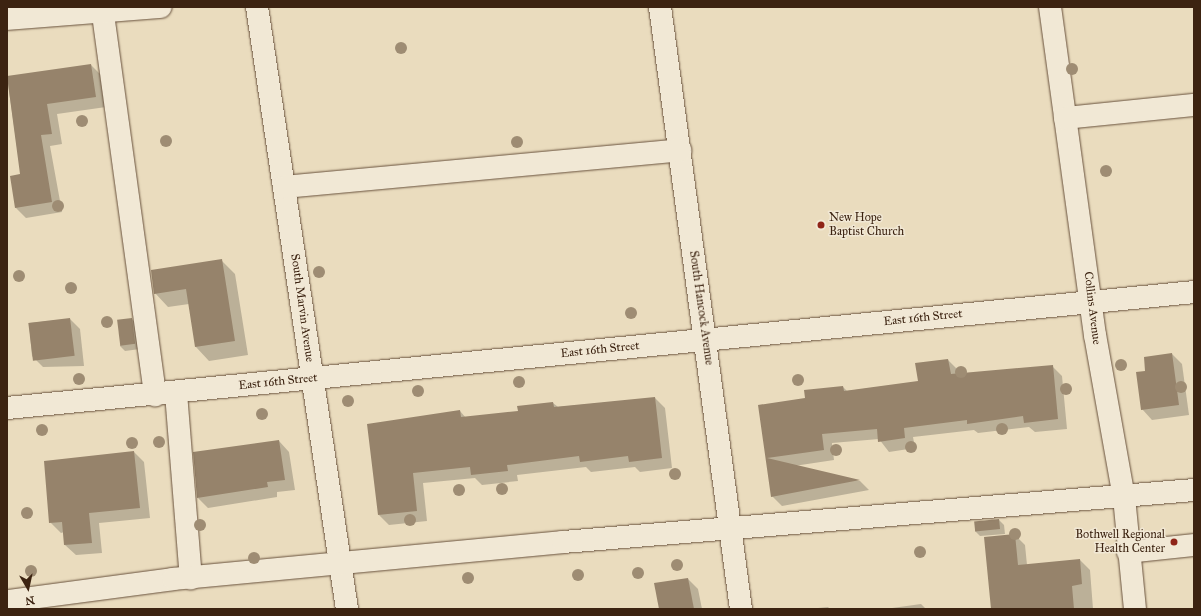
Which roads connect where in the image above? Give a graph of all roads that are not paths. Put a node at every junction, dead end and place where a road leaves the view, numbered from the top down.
1 (161, 7) edge
2 (257, 7) edge
3 (660, 7) edge
4 (1050, 7) edge
5 (102, 9) edge
6 (7, 19) edge
7 (1194, 105) edge
8 (1065, 118) junction
9 (680, 150) junction
10 (284, 187) junction
11 (1194, 292) edge
12 (1092, 302) junction
13 (705, 340) junction
14 (312, 378) junction
15 (166, 394) junction
16 (7, 408) edge
17 (1194, 490) edge
18 (1124, 497) junction
19 (731, 527) junction
20 (1194, 545) edge
21 (1128, 552) junction
22 (340, 563) junction
23 (191, 578) junction
24 (9, 598) edge
25 (347, 609) edge
26 (741, 609) edge
27 (1136, 609) edge

1 - 5 street
2 - 10 street, South Marvin Avenue
3 - 9 street, South Hancock Avenue
4 - 8 street, Collins Avenue
5 - 6 street
5 - 15 street
7 - 8 street
8 - 12 street, Collins Avenue
9 - 10 street
9 - 13 street, South Hancock Avenue
10 - 14 street, South Marvin Avenue
11 - 12 street, East 16th Street
12 - 13 street, East 16th Street
12 - 18 street, Collins Avenue
13 - 14 street, East 16th Street
13 - 19 street, South Hancock Avenue
14 - 15 street, East 16th Street
14 - 22 street, South Marvin Avenue
15 - 16 street, East 16th Street
15 - 23 street
17 - 18 street
18 - 19 street
18 - 21 street, Collins Avenue
19 - 22 street
19 - 26 street, South Hancock Avenue
20 - 21 street
21 - 27 street, Collins Avenue
22 - 23 street
22 - 25 street, South Marvin Avenue
23 - 24 street

